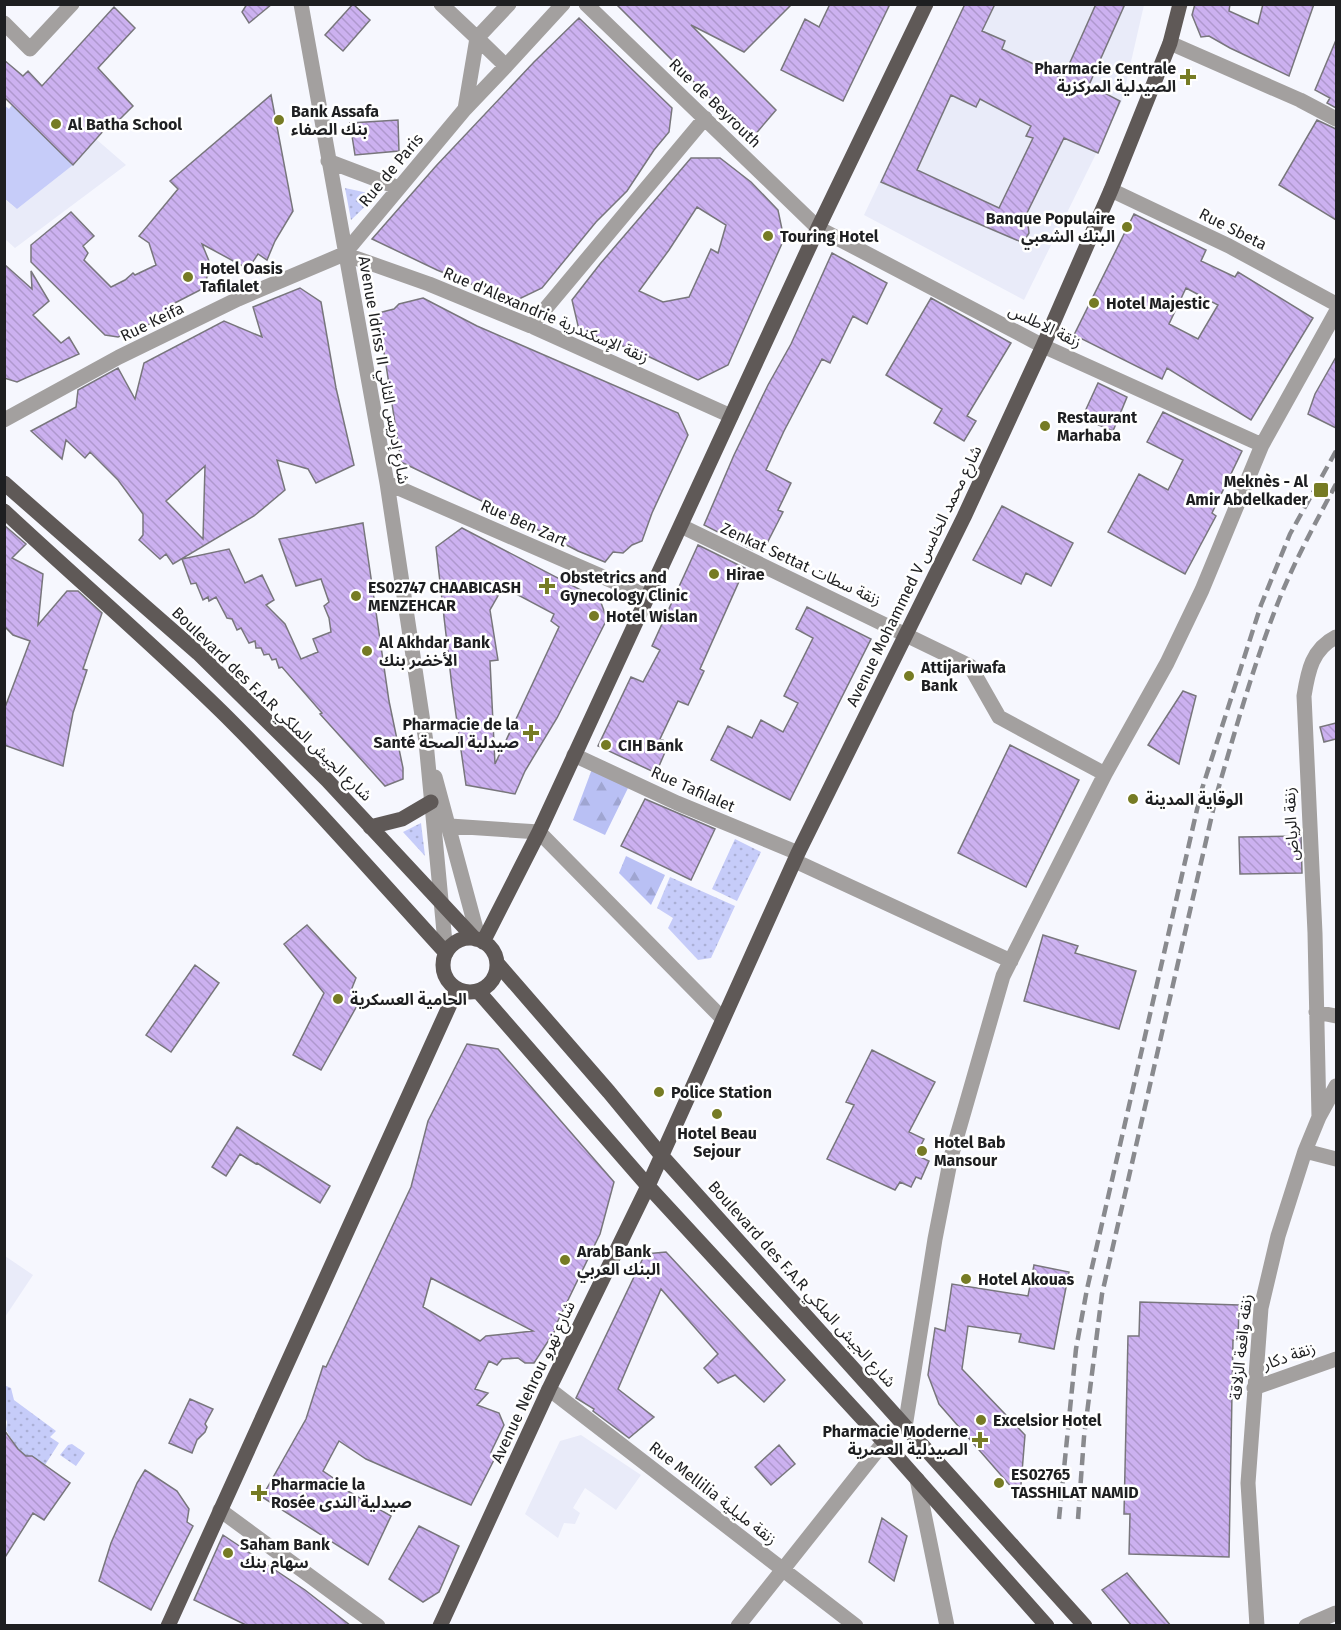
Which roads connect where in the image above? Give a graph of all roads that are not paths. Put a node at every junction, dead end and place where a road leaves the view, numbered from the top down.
1 (72, 4) edge
2 (301, 4) edge
3 (441, 4) edge
4 (509, 4) edge
5 (563, 4) edge
6 (586, 4) edge
7 (926, 4) edge
8 (1180, 4) edge
9 (4, 23) edge
10 (477, 38) junction
11 (1170, 42) junction
12 (506, 66) junction
13 (465, 109) junction
14 (705, 118) junction
15 (1336, 119) edge
16 (328, 161) junction
17 (399, 188) junction
18 (1111, 190) junction
19 (818, 228) junction
20 (344, 254) junction
21 (1336, 304) edge
22 (1336, 312) edge
23 (531, 326) junction
24 (1043, 346) junction
25 (731, 416) junction
26 (8, 418) edge
27 (1262, 445) junction
28 (4, 483) edge
29 (387, 483) junction
30 (4, 511) edge
31 (681, 526) junction
32 (647, 596) junction
33 (906, 633) junction
34 (1333, 639) edge
35 (426, 742) junction
36 (574, 755) junction
37 (1105, 774) junction
38 (431, 802) junction
39 (450, 826) junction
40 (370, 827) junction
41 (539, 832) junction
42 (797, 857) junction
43 (441, 902) junction
44 (479, 940) junction
45 (446, 953) junction
46 (1011, 961) junction
47 (497, 963) junction
48 (457, 989) junction
49 (478, 991) junction
50 (1316, 1012) junction
51 (1336, 1016) edge
52 (723, 1018) junction
53 (1336, 1086) edge
54 (1319, 1117) junction
55 (1305, 1150) junction
56 (661, 1155) junction
57 (1336, 1159) edge
58 (648, 1186) junction
59 (1336, 1359) edge
60 (1254, 1388) junction
61 (549, 1389) junction
62 (905, 1427) junction
63 (884, 1442) junction
64 (917, 1479) junction
65 (220, 1510) junction
66 (782, 1570) junction
67 (1336, 1613) edge
68 (168, 1626) edge
69 (378, 1626) edge
70 (440, 1626) edge
71 (738, 1626) edge
72 (856, 1626) edge
73 (947, 1626) edge
74 (1047, 1626) edge
75 (1084, 1626) edge
76 (1257, 1626) edge
77 (1306, 1626) edge

1 - 9 street
2 - 16 street, Avenue Idriss II شارع إدريس الثاني
3 - 10 street
4 - 10 street
5 - 12 street, Rue de Paris
6 - 14 street, Rue de Beyrouth
7 - 19 main road
8 - 11 main road, Avenue Mohammed V شارع محمد الخامس
10 - 12 street
10 - 13 street
11 - 15 street
11 - 18 main road, Avenue Mohammed V شارع محمد الخامس
12 - 13 street, Rue de Paris
13 - 17 street, Rue de Paris
14 - 19 street, Rue de Beyrouth
14 - 23 street
16 - 17 street
16 - 20 street, Avenue Idriss II شارع إدريس الثاني
17 - 20 street, Rue de Paris
18 - 21 street, Rue Sbeta
18 - 24 main road, Avenue Mohammed V شارع محمد الخامس
19 - 24 street, زنقة الاطلس
19 - 25 main road
20 - 23 street, Rue d'Alexandrie زنقة الإسكندرية
20 - 26 street, Rue Keifa
20 - 29 street, Avenue Idriss II شارع إدريس الثاني
22 - 27 street
23 - 25 street, Rue d'Alexandrie زنقة الإسكندرية
24 - 27 street, زنقة الاطلس
24 - 33 main road, Avenue Mohammed V شارع محمد الخامس
25 - 31 main road
27 - 37 street
28 - 40 main road, Boulevard des F.A.R شارع الجيش الملكي
29 - 32 street, Rue Ben Zart
29 - 35 street, Avenue Idriss II شارع إدريس الثاني
30 - 45 main road
31 - 32 main road
31 - 33 street, Zenkat Settat زنقة سطات
32 - 36 main road
33 - 37 street, Zenkat Settat زنقة سطات
33 - 42 main road, Avenue Mohammed V شارع محمد الخامس
34 - 50 street, زنقة الرياض
35 - 38 street, Avenue Idriss II شارع إدريس الثاني
35 - 39 street, Avenue Idriss II شارع إدريس الثاني
36 - 41 main road
36 - 42 street, Rue Tafilalet
37 - 46 street
38 - 40 main road
38 - 43 street, Avenue Idriss II شارع إدريس الثاني
39 - 41 street
39 - 44 street, Avenue Idriss II شارع إدريس الثاني
40 - 43 main road, Boulevard des F.A.R شارع الجيش الملكي
41 - 44 main road
41 - 52 street
42 - 46 street, Rue Tafilalet
42 - 52 main road, Avenue Mohammed V شارع محمد الخامس
43 - 44 main road, Boulevard des F.A.R شارع الجيش الملكي
43 - 45 street, Avenue Idriss II شارع إدريس الثاني
44 - 45 main road
44 - 47 main road
45 - 48 main road
46 - 62 street
47 - 49 main road
47 - 56 main road, Boulevard des F.A.R شارع الجيش الملكي
48 - 49 main road
48 - 65 main road
49 - 58 main road
50 - 51 street
50 - 54 street, زنقة الرياض
52 - 56 main road, Avenue Mohammed V شارع محمد الخامس
53 - 54 street, زنقة واقعة الزلاقة
54 - 55 street, زنقة واقعة الزلاقة
55 - 57 street
55 - 60 street, زنقة واقعة الزلاقة
56 - 58 main road, Avenue Nehrou شارع نهرو
56 - 62 main road, Boulevard des F.A.R شارع الجيش الملكي
58 - 61 main road, Avenue Nehrou شارع نهرو
58 - 63 main road
59 - 60 street, زنقة دكار
60 - 76 street, زنقة واقعة الزلاقة
61 - 66 street, Rue Mellilia زنقة مليلية
61 - 70 main road, Avenue Nehrou شارع نهرو
62 - 75 main road, Boulevard des F.A.R شارع الجيش الملكي, bridge
63 - 64 main road
63 - 66 street
64 - 73 street
64 - 74 main road
65 - 68 main road
65 - 69 street
66 - 71 street
66 - 72 street, Rue Mellilia زنقة مليلية
67 - 77 street

